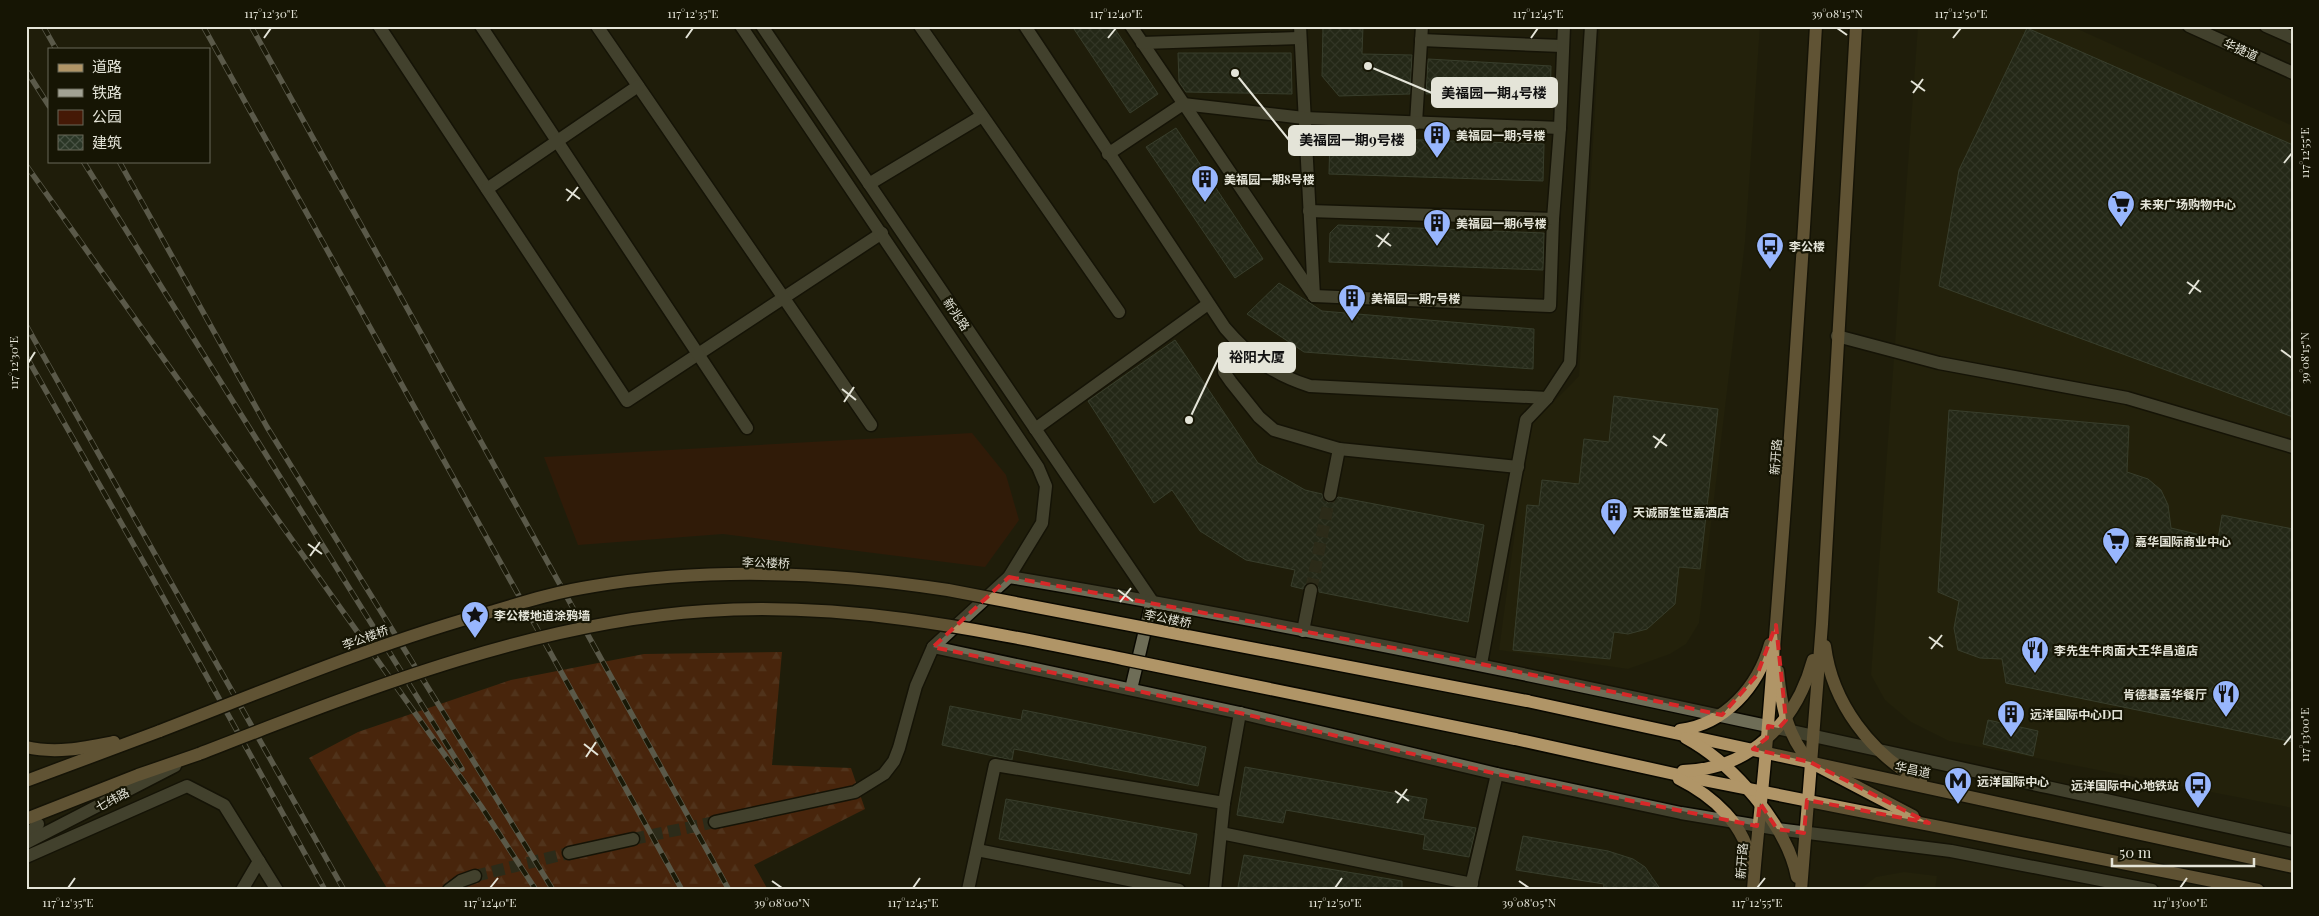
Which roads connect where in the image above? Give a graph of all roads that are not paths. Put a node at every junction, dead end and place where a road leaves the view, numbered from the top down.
1 (380, 26) edge
2 (481, 26) edge
3 (597, 26) edge
4 (741, 26) edge
5 (762, 26) edge
6 (920, 26) edge
7 (1025, 26) edge
8 (1131, 26) edge
9 (1422, 26) edge
10 (1564, 26) edge
11 (1591, 26) edge
12 (1816, 26) edge
13 (1856, 26) edge
14 (2189, 26) edge
15 (2266, 26) edge
16 (1300, 32) edge
17 (2293, 38) edge
18 (1421, 40) junction
19 (1142, 43) junction
20 (1562, 46) junction
21 (2293, 72) edge
22 (638, 86) junction
23 (1183, 104) junction
24 (982, 116) junction
25 (1304, 118) junction
26 (1416, 123) junction
27 (1560, 128) junction
28 (557, 141) junction
29 (1108, 154) junction
30 (869, 184) junction
31 (487, 189) junction
32 (1309, 211) junction
33 (1553, 218) junction
34 (882, 233) junction
35 (1314, 296) junction
36 (784, 299) junction
37 (1208, 304) junction
38 (1119, 312) dead end
39 (1837, 336) junction
40 (1238, 343) junction
41 (700, 354) junction
42 (1547, 398) junction
43 (871, 425) dead end
44 (747, 428) dead end
45 (1035, 429) junction
46 (2293, 447) edge
47 (1339, 448) junction
48 (1518, 467) junction
49 (1330, 495) tunnel mouth
50 (1008, 577) junction
51 (1311, 590) tunnel mouth
52 (1152, 601) junction
53 (1822, 624) junction
54 (1776, 625) junction
55 (1303, 631) junction
56 (933, 647) junction
57 (1481, 664) junction
58 (1131, 690) junction
59 (1527, 701) joint
60 (1240, 713) junction
61 (1722, 714) junction
62 (1778, 728) junction
63 (160, 731) junction
64 (1672, 731) junction
65 (1812, 736) junction
66 (26, 746) edge
67 (1753, 750) junction
68 (1766, 752) junction
69 (1881, 752) junction
70 (199, 754) junction
71 (1810, 762) junction
72 (1722, 764) junction
73 (1665, 772) junction
74 (1497, 774) junction
75 (26, 781) edge
76 (1746, 788) junction
77 (1935, 788) junction
78 (1761, 791) junction
79 (1807, 800) junction
80 (1224, 804) junction
81 (1759, 804) junction
82 (1733, 821) junction
83 (32, 822) edge
84 (715, 822) tunnel mouth
85 (1929, 823) junction
86 (1757, 826) junction
87 (1777, 829) junction
88 (1221, 833) junction
89 (1804, 833) junction
90 (26, 838) edge
91 (632, 840) tunnel mouth
92 (2293, 841) edge
93 (26, 843) edge
94 (977, 850) junction
95 (568, 853) tunnel mouth
96 (26, 857) edge
97 (259, 862) junction
98 (2293, 867) edge
99 (475, 876) tunnel mouth
100 (1471, 887) edge
101 (1753, 889) edge
102 (242, 890) edge
103 (277, 890) edge
104 (449, 890) edge
105 (968, 890) edge
106 (1179, 890) edge
107 (1215, 890) edge
108 (1800, 890) edge
109 (2152, 890) edge
110 (2258, 890) edge

1 - 31 street
2 - 28 street
3 - 22 street
4 - 34 street, 新兆路
5 - 30 street, 新兆路
6 - 24 street
7 - 29 street
8 - 19 street
9 - 18 street
10 - 20 street
11 - 42 street
12 - 54 main road, 新开路
13 - 39 main road
14 - 21 street, 华捷道
15 - 17 street
16 - 19 street
16 - 25 street
18 - 20 street
18 - 26 street
19 - 23 street
20 - 27 street
22 - 28 street
22 - 36 street
23 - 25 street
23 - 29 street
23 - 35 street
24 - 30 street
24 - 38 street
25 - 26 street
25 - 32 street
26 - 27 street
27 - 33 street
28 - 31 street
28 - 41 street
29 - 37 street
30 - 45 street, 新兆路
31 - 41 street
32 - 33 street
32 - 35 street
33 - 35 street
34 - 36 street
34 - 50 street, 新兆路
36 - 41 street
36 - 43 street
37 - 40 street
37 - 45 street
39 - 46 street
39 - 53 main road
40 - 42 street
40 - 47 street
41 - 44 street
42 - 48 street
45 - 52 street, 新兆路
47 - 48 street
47 - 49 street
48 - 57 street
50 - 52 street
50 - 56 street, 新兆路
51 - 55 street
52 - 55 street
52 - 58 street
53 - 62 main road
53 - 65 main road
53 - 69 main road
54 - 61 main road
54 - 62 main road, 新开路
54 - 62 main road
55 - 57 street
56 - 58 street
56 - 84 street
57 - 61 street
58 - 60 street
59 - 63 main road, 李公楼桥, bridge
59 - 64 main road, 华昌道
60 - 74 street
60 - 80 street
61 - 62 street
61 - 64 main road
62 - 65 street
62 - 67 main road
62 - 68 main road, 新开路
62 - 71 main road
63 - 66 main road
63 - 75 main road, 李公楼桥
64 - 67 main road, 华昌道
64 - 72 main road
65 - 69 street
65 - 71 main road
67 - 68 main road, 华昌道
67 - 72 main road
68 - 71 main road, 华昌道
68 - 78 main road, 新开路
69 - 77 main road
69 - 92 street
70 - 73 main road, bridge
70 - 83 main road
70 - 93 street, 七纬路
71 - 77 main road, 华昌道
71 - 79 main road
71 - 85 main road
72 - 73 main road
72 - 76 main road
73 - 76 main road
73 - 82 main road
74 - 82 street
74 - 100 street
76 - 78 main road
76 - 81 main road
77 - 98 main road, 华昌道
78 - 79 main road
78 - 81 main road, 新开路
79 - 85 main road
79 - 89 main road
80 - 88 street
80 - 94 street
81 - 86 main road, 新开路
81 - 87 main road
82 - 86 street
82 - 101 main road
83 - 90 street
85 - 110 main road
86 - 87 street
86 - 101 main road, 新开路
87 - 89 street
87 - 108 main road
88 - 100 street
88 - 107 street
89 - 108 main road
89 - 109 street
91 - 95 street
94 - 105 street
94 - 106 street
96 - 97 street
97 - 102 street
97 - 103 street
99 - 104 street

